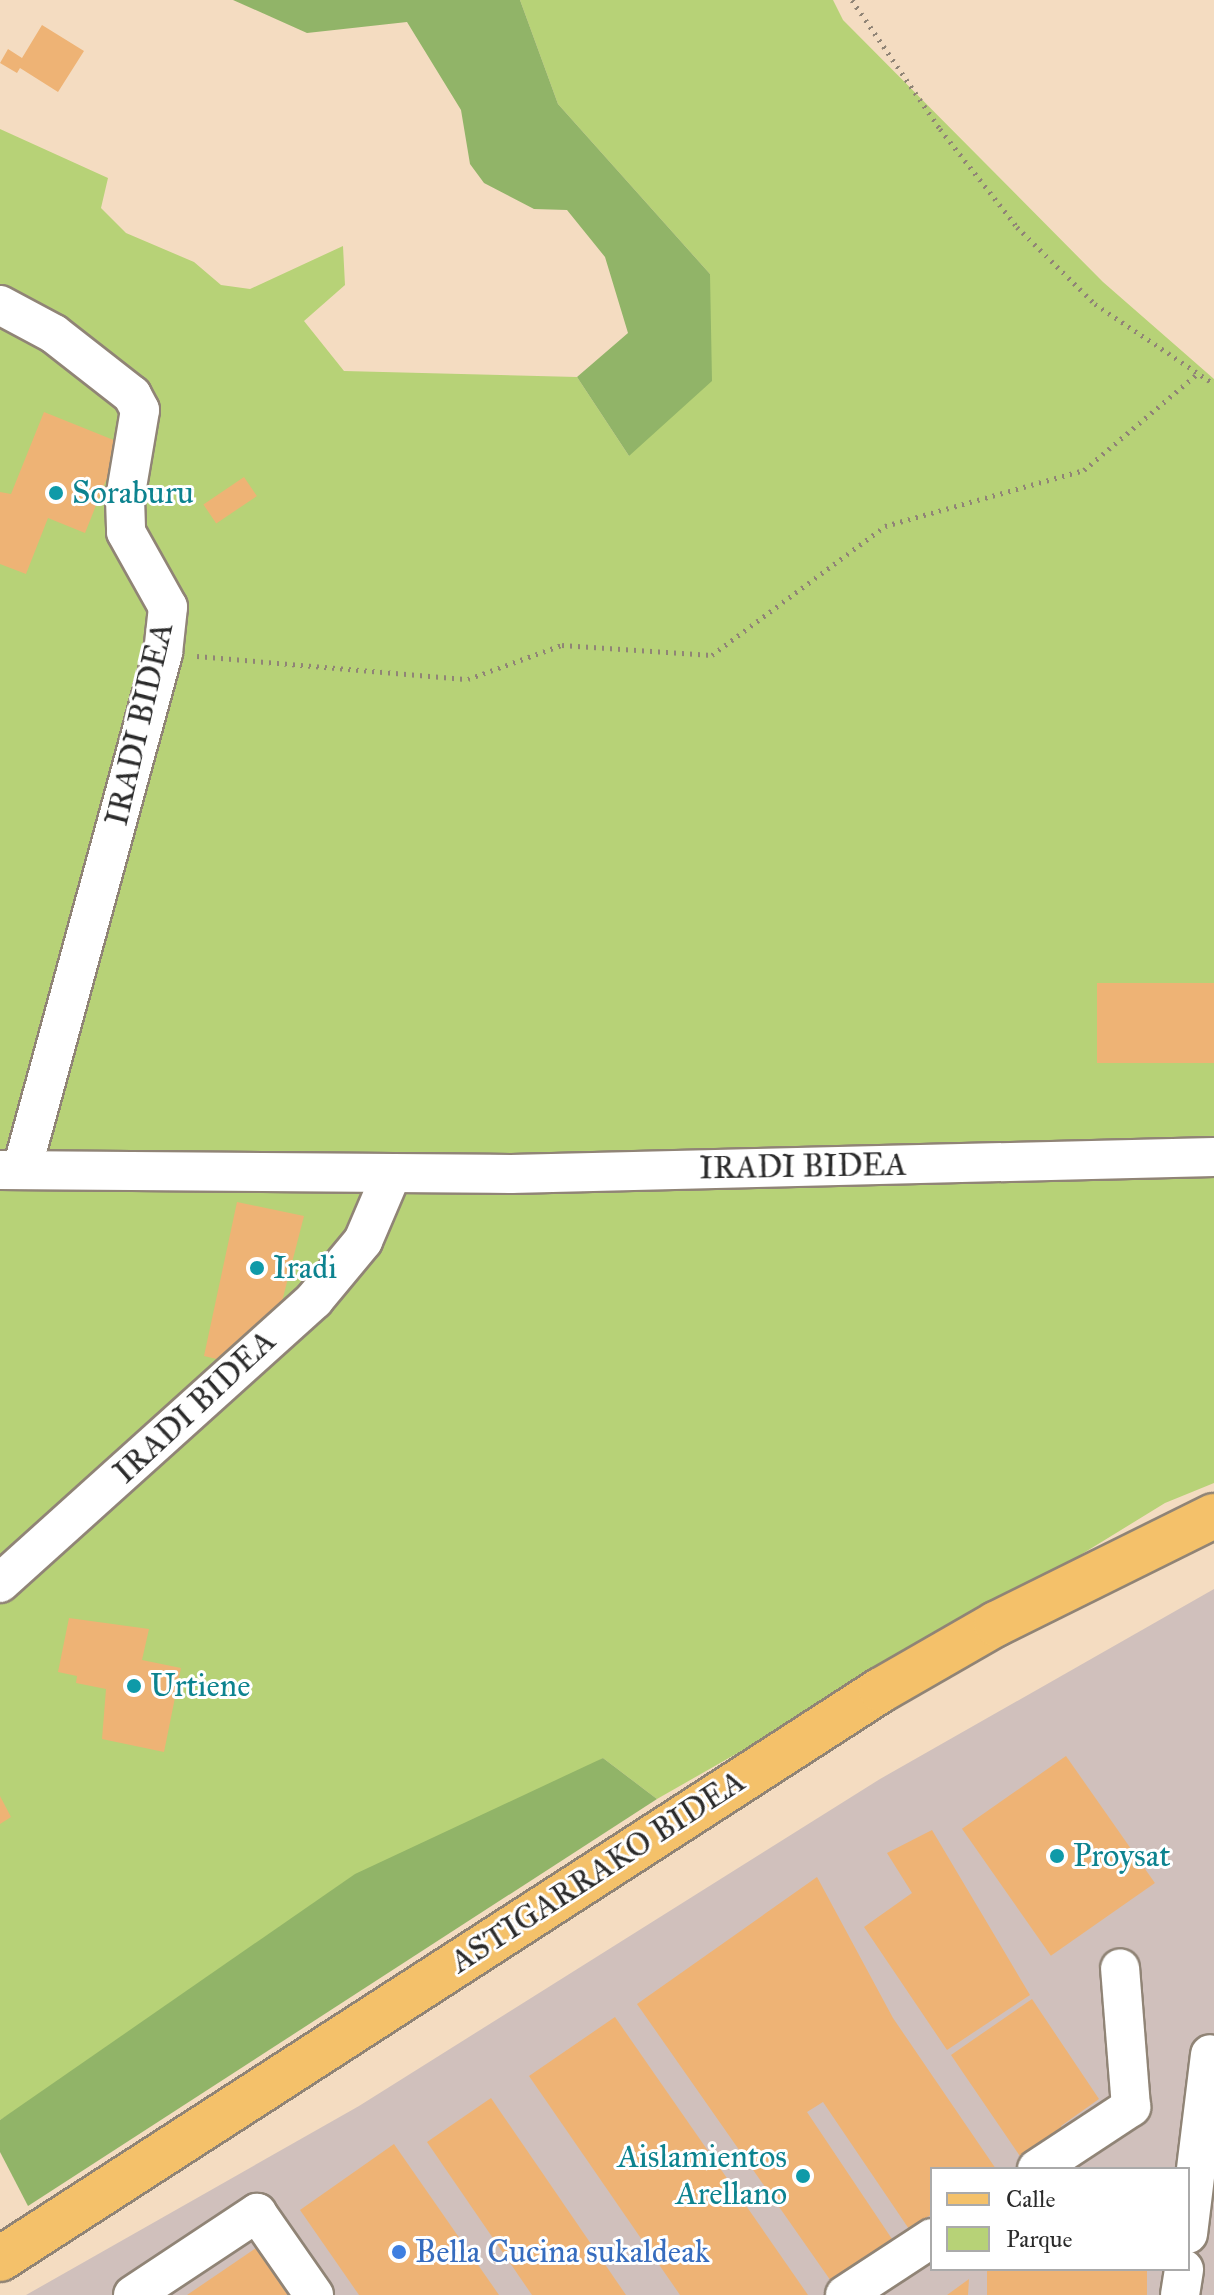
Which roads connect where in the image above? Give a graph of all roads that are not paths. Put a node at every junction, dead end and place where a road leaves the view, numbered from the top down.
1 (0, 305) edge
2 (1214, 1157) edge
3 (11, 1169) edge
4 (392, 1173) junction
5 (1214, 1516) edge
6 (0, 1583) edge
7 (1120, 1968) dead end
8 (1210, 2054) dead end
9 (1040, 2167) edge
10 (1190, 2218) edge
11 (930, 2239) edge
12 (0, 2259) edge
13 (1184, 2271) edge
14 (133, 2295) edge
15 (314, 2295) edge
16 (845, 2295) edge
17 (1180, 2295) edge

1 - 3 street, IRADI BIDEA
2 - 4 street, IRADI BIDEA
3 - 4 street, IRADI BIDEA
4 - 6 street, IRADI BIDEA
5 - 12 main road, ASTIGARRAKO BIDEA
7 - 9 street
8 - 10 street
11 - 16 street
13 - 17 street
14 - 15 street

